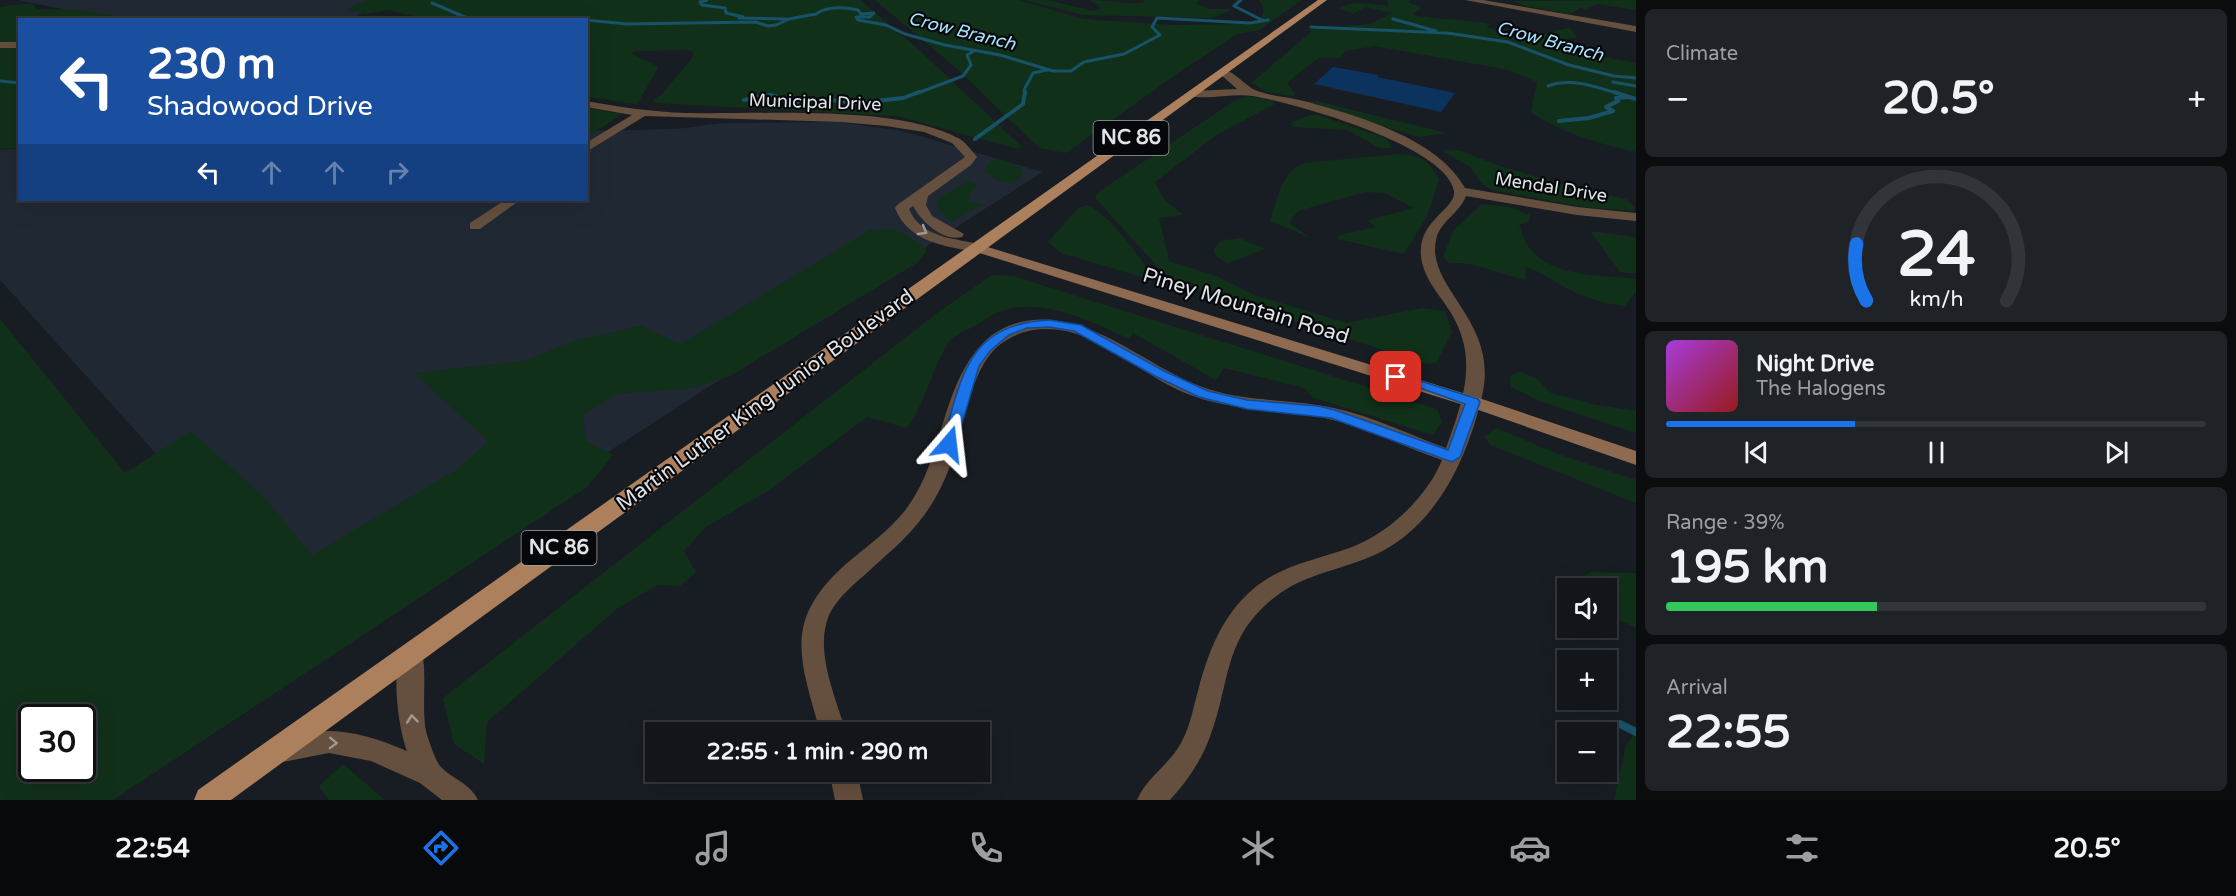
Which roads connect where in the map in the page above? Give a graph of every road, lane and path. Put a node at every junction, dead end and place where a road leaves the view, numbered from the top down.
1 (1323, 0) edge
2 (1468, 0) edge
3 (1636, 29) edge
4 (0, 45) edge
5 (18, 45) edge
6 (1224, 72) junction
7 (1253, 93) junction
8 (1192, 94) junction
9 (588, 104) edge
10 (642, 113) junction
11 (588, 148) edge
12 (1460, 191) junction
13 (512, 201) edge
14 (1636, 217) edge
15 (475, 226) dead end
16 (978, 248) junction
17 (1473, 402) junction
18 (1452, 457) junction
19 (1636, 458) edge
20 (411, 654) junction
21 (830, 722) edge
22 (276, 751) junction
23 (430, 774) junction
24 (845, 782) edge
25 (208, 800) edge
26 (464, 800) edge
27 (849, 800) edge
28 (1151, 800) edge

1 - 6 main road, Martin Luther King Junior Boulevard / NC 86
2 - 3 street
4 - 5 street
6 - 7 street
6 - 8 main road, Martin Luther King Junior Boulevard / NC 86
7 - 8 street
7 - 12 street
8 - 16 main road, Martin Luther King Junior Boulevard / NC 86
9 - 10 street, Municipal Drive
10 - 11 street
10 - 16 street, Municipal Drive
12 - 14 street, Mendal Drive
12 - 17 street
13 - 15 street
16 - 17 street, Piney Mountain Road
16 - 20 main road, Martin Luther King Junior Boulevard / NC 86
17 - 18 street
17 - 19 street, Piney Mountain Road
18 - 21 street
18 - 28 street
20 - 22 main road, Martin Luther King Junior Boulevard / NC 86
23 -> 20 street
22 -> 23 street
22 - 25 main road, Martin Luther King Junior Boulevard / NC 86
23 - 26 street
24 - 27 street

